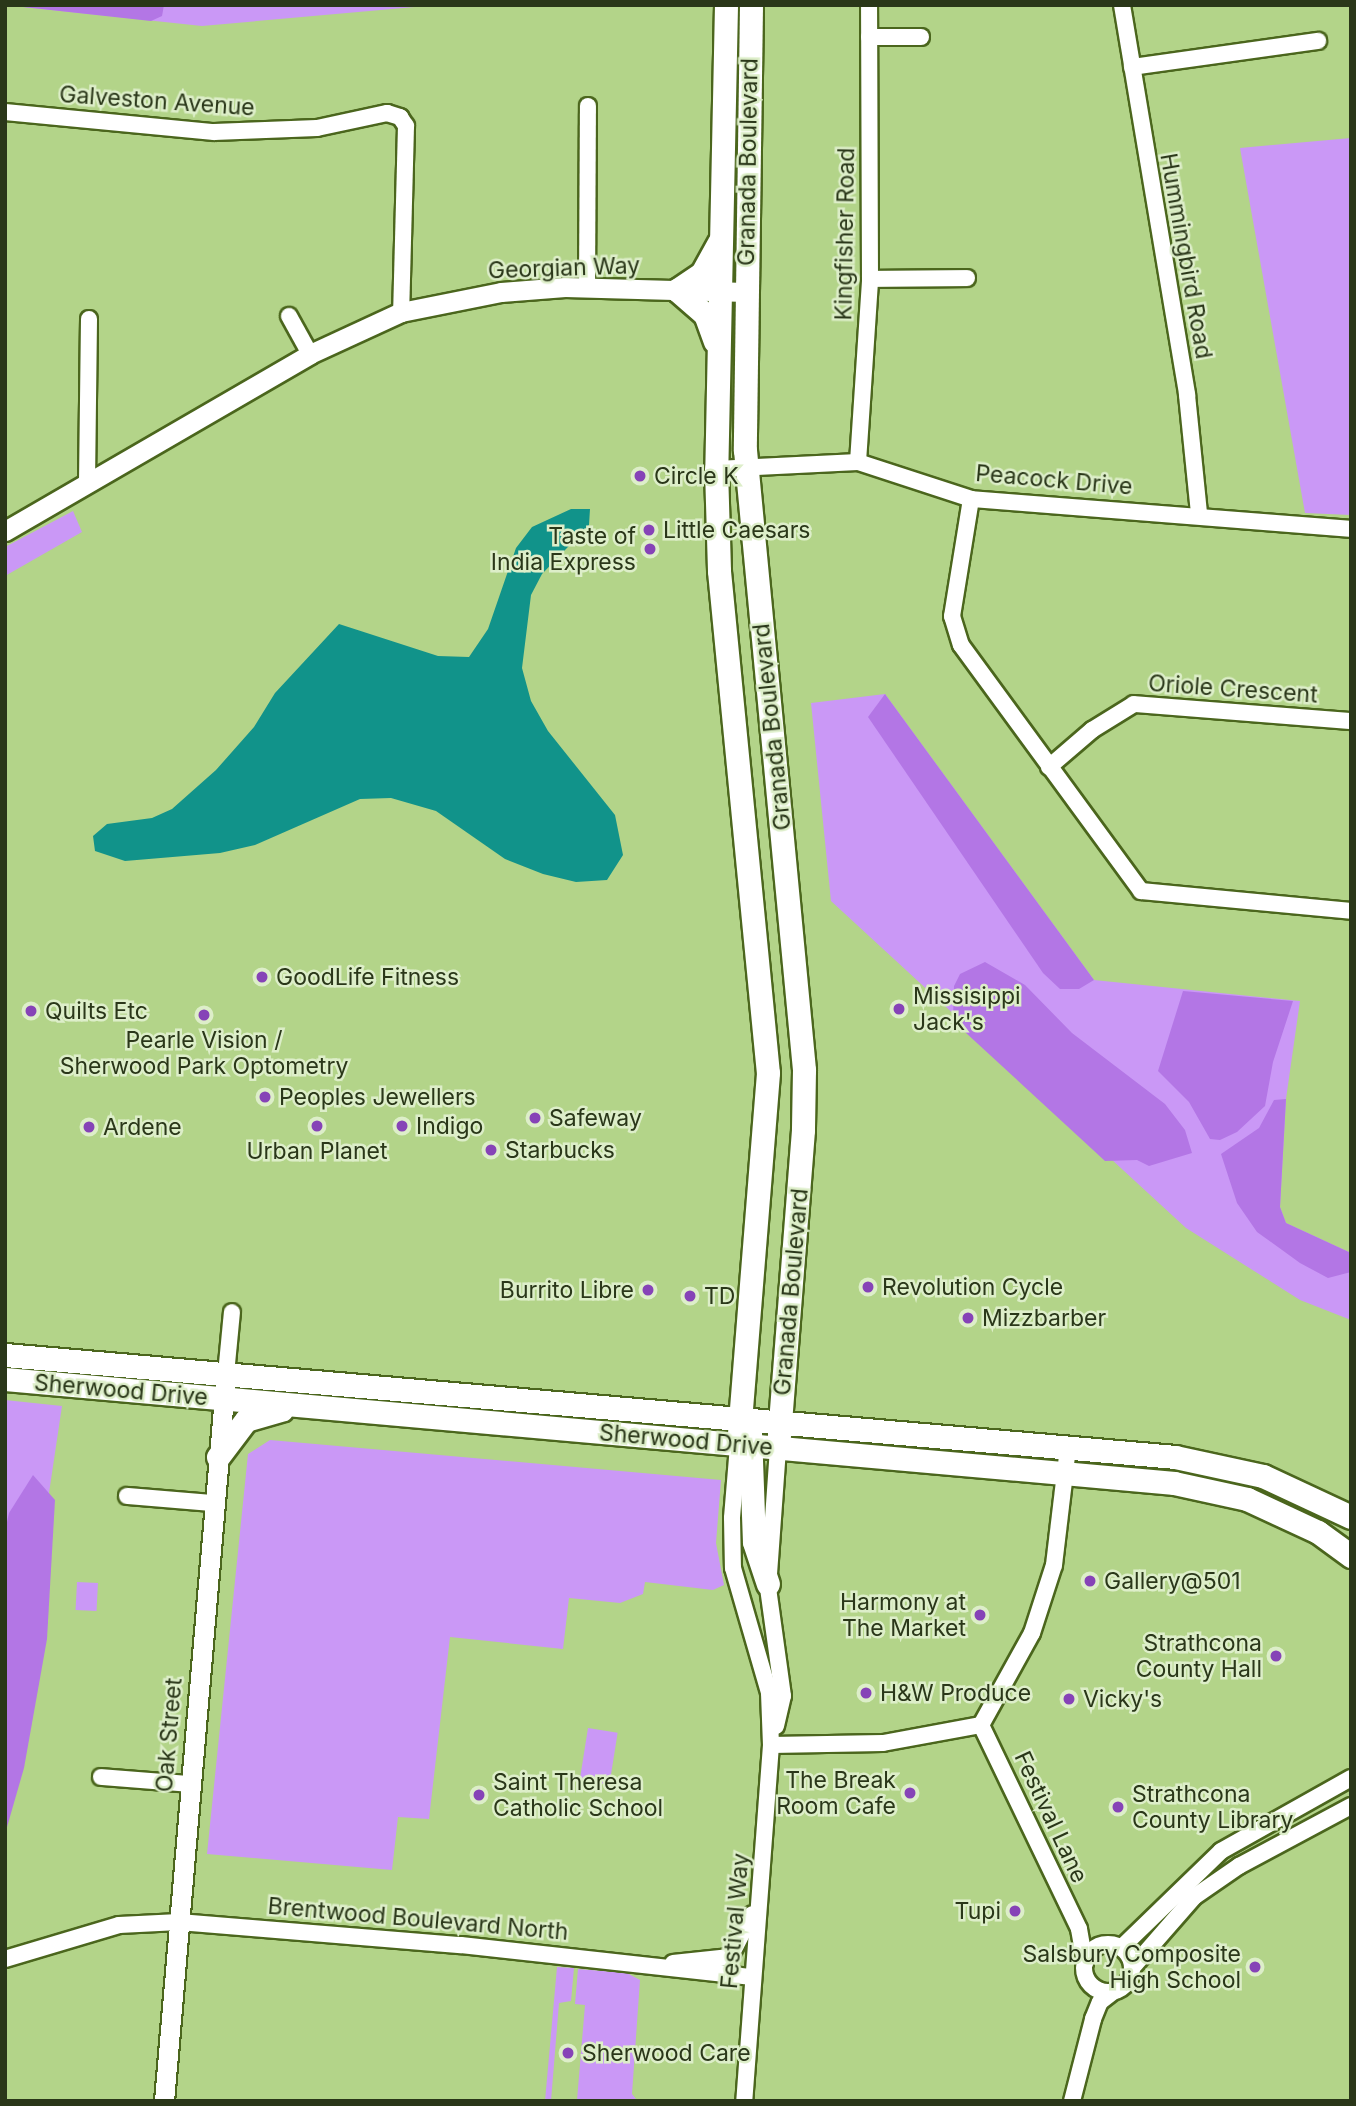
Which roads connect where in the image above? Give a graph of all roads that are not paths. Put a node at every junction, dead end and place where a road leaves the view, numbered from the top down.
1 (726, 5) edge
2 (751, 5) edge
3 (869, 5) edge
4 (1122, 5) edge
5 (869, 37) junction
6 (921, 37) dead end
7 (1318, 41) dead end
8 (1132, 67) junction
9 (587, 106) dead end
10 (5, 113) edge
11 (722, 232) junction
12 (967, 278) dead end
13 (870, 279) junction
14 (587, 287) junction
15 (677, 290) junction
16 (721, 292) junction
17 (746, 292) junction
18 (401, 312) junction
19 (289, 316) dead end
20 (89, 319) dead end
21 (310, 354) junction
22 (720, 355) junction
23 (859, 462) junction
24 (746, 468) junction
25 (716, 469) junction
26 (87, 483) junction
27 (971, 499) junction
28 (1199, 514) junction
29 (1351, 529) edge
30 (5, 530) edge
31 (1351, 721) edge
32 (1049, 767) junction
33 (1351, 911) edge
34 (232, 1312) dead end
35 (5, 1355) edge
36 (226, 1374) junction
37 (5, 1379) edge
38 (224, 1399) junction
39 (295, 1405) junction
40 (741, 1419) junction
41 (780, 1423) junction
42 (746, 1446) junction
43 (778, 1448) junction
44 (1068, 1448) junction
45 (218, 1457) junction
46 (1066, 1473) junction
47 (127, 1496) dead end
48 (213, 1503) junction
49 (1351, 1517) edge
50 (1351, 1556) edge
51 (768, 1584) junction
52 (981, 1725) junction
53 (771, 1745) junction
54 (101, 1777) dead end
55 (1351, 1778) edge
56 (190, 1784) junction
57 (1351, 1807) edge
58 (761, 1889) junction
59 (179, 1922) junction
60 (1079, 1928) junction
61 (1113, 1946) junction
62 (5, 1959) edge
63 (1084, 1963) junction
64 (653, 1965) junction
65 (1132, 1968) junction
66 (752, 1977) junction
67 (1113, 1992) junction
68 (164, 2101) edge
69 (744, 2101) edge
70 (1072, 2101) edge

1 - 11 main road, Granada Boulevard
2 - 17 main road, Granada Boulevard
3 - 5 street, Kingfisher Road
4 - 8 street, Hummingbird Road
5 - 6 street
5 - 13 street, Kingfisher Road
7 - 8 street
8 - 28 street, Hummingbird Road
9 - 14 street
10 - 18 street, Galveston Avenue
11 - 15 main road
11 - 16 main road, Granada Boulevard
12 - 13 street
13 - 23 street, Kingfisher Road
14 - 15 street, Georgian Way
14 - 18 street, Georgian Way
15 - 16 street, Georgian Way
15 - 22 main road
16 - 17 street, Georgian Way
16 - 22 main road, Granada Boulevard
17 - 24 main road, Granada Boulevard
18 - 21 street, Georgian Way
19 - 21 street
20 - 26 street
21 - 26 street, Georgian Way
22 - 25 main road, Granada Boulevard
23 - 24 street, Peacock Drive
23 - 27 street, Peacock Drive
24 - 25 street, Peacock Drive
24 - 41 main road, Granada Boulevard
25 - 40 main road, Granada Boulevard
26 - 30 street, Georgian Way
27 - 28 street, Peacock Drive
27 - 32 street
28 - 29 street, Peacock Drive
31 - 32 street, Oriole Crescent
32 - 33 street
34 - 36 street
35 - 36 main road, Sherwood Drive
36 - 38 street, Oak Street
36 - 40 main road, Sherwood Drive
37 - 38 main road, Sherwood Drive
38 - 39 main road, Sherwood Drive
38 - 45 street, Oak Street
39 - 42 main road, Sherwood Drive
39 - 45 main road
40 - 41 main road, Sherwood Drive
40 - 42 main road, Granada Boulevard
41 - 43 main road, Granada Boulevard
41 - 44 main road, Sherwood Drive
42 - 43 main road, Sherwood Drive
42 - 51 main road, Granada Boulevard
42 - 53 street, Festival Way
43 - 46 main road, Sherwood Drive
43 - 51 street, Festival Way
44 - 46 street
44 - 49 main road, Sherwood Drive
45 - 48 street, Oak Street
46 - 50 main road, Sherwood Drive
46 - 52 street
47 - 48 street
48 - 56 street, Oak Street
51 - 53 street, Festival Way
52 - 53 street
52 - 60 street, Festival Lane
53 - 58 street, Festival Way
54 - 56 street
55 - 61 street
56 - 59 street, Oak Street
57 - 65 street
58 - 64 street
58 - 66 street, Festival Way
59 - 62 street, Brentwood Boulevard North
59 - 64 street, Brentwood Boulevard North
59 - 68 street, Oak Street
60 - 61 street
60 - 63 street, Festival Lane
61 - 63 street
61 - 65 street
63 - 67 street
64 - 66 street
65 - 67 street
66 - 69 street, Festival Way
67 - 70 street

